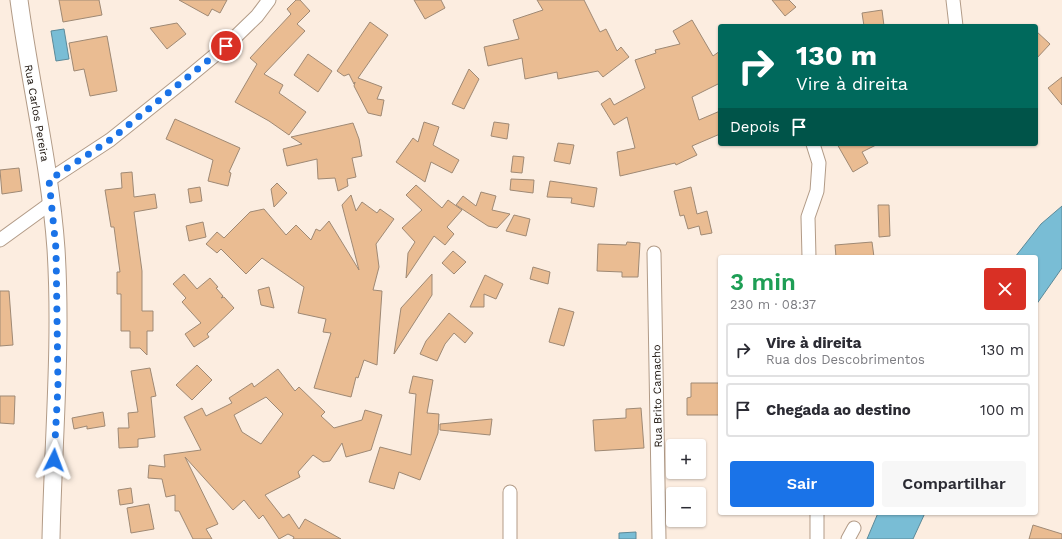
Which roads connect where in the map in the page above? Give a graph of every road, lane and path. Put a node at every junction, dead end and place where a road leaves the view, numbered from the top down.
1 (19, 0) edge
2 (269, 0) edge
3 (953, 0) edge
4 (956, 24) edge
5 (815, 146) edge
6 (49, 180) junction
7 (51, 203) junction
8 (0, 240) edge
9 (654, 253) dead end
10 (809, 255) edge
11 (510, 492) dead end
12 (817, 515) edge
13 (51, 539) edge
14 (510, 539) edge
15 (659, 539) edge
16 (817, 539) edge

1 - 6 street, Rua Carlos Pereira
2 - 6 street
3 - 4 street
5 - 10 street
6 - 7 street, Rua Carlos Pereira
7 - 8 street
7 - 13 street, Rua Carlos Pereira
9 - 15 street, Rua Brito Camacho
11 - 14 street
12 - 16 street

